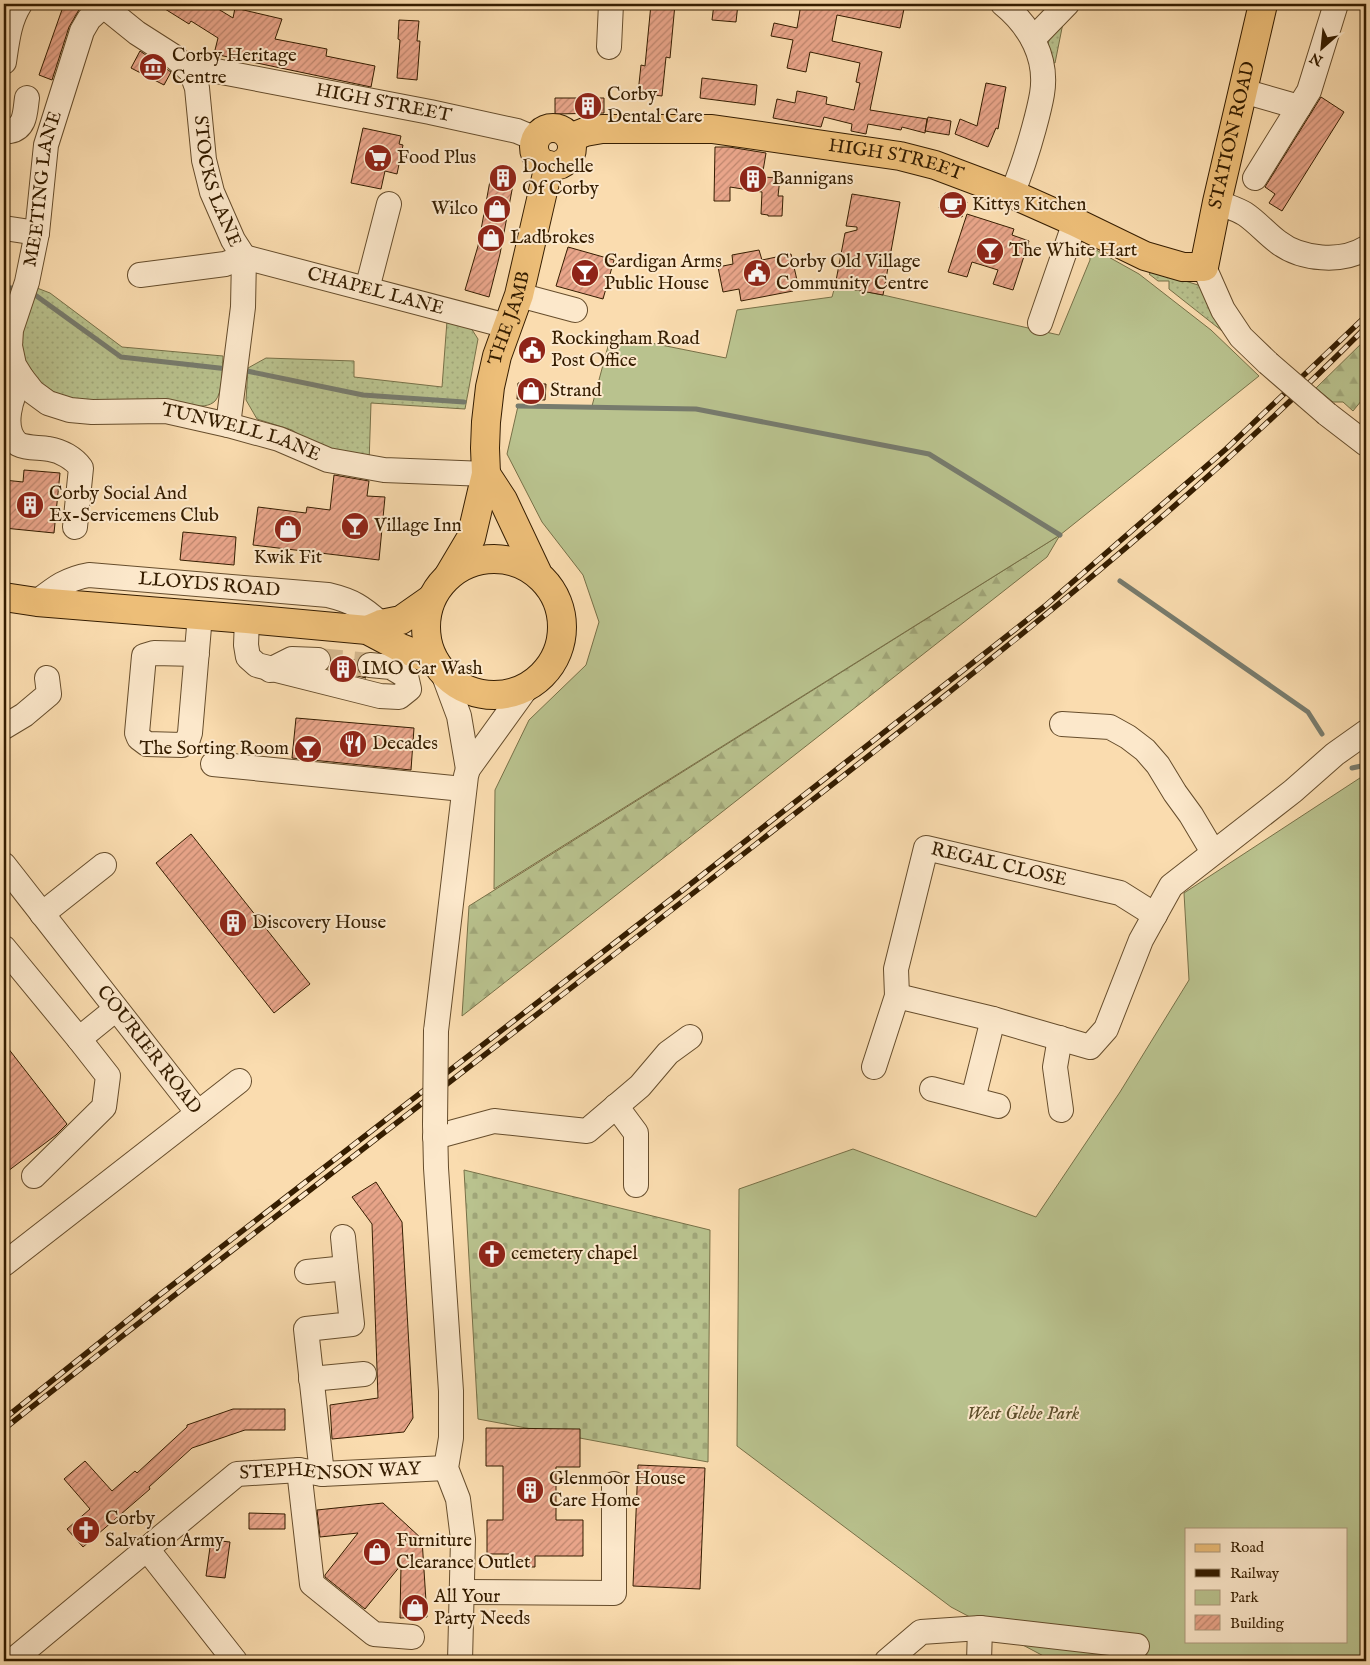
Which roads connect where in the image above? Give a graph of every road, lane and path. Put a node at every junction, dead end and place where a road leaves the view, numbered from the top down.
1 (20, 4) edge
2 (611, 4) edge
3 (1002, 4) edge
4 (1067, 4) edge
5 (1263, 4) edge
6 (1336, 4) edge
7 (102, 5) edge
8 (1034, 39) junction
9 (609, 46) dead end
10 (4, 62) edge
11 (192, 71) junction
12 (1243, 91) junction
13 (27, 98) dead end
14 (1299, 107) junction
15 (4, 129) edge
16 (570, 138) junction
17 (536, 139) junction
18 (549, 165) junction
19 (1256, 178) dead end
20 (1012, 194) junction
21 (1217, 202) junction
22 (389, 204) dead end
23 (1075, 222) junction
24 (4, 228) edge
25 (37, 233) junction
26 (1366, 248) edge
27 (244, 257) junction
28 (1204, 267) junction
29 (140, 275) dead end
30 (367, 289) junction
31 (519, 295) junction
32 (575, 310) dead end
33 (1040, 323) dead end
34 (507, 326) junction
35 (13, 381) edge
36 (228, 424) junction
37 (1366, 444) edge
38 (486, 474) junction
39 (75, 527) dead end
40 (537, 572) junction
41 (448, 575) junction
42 (4, 597) edge
43 (431, 599) junction
44 (37, 602) junction
45 (200, 615) junction
46 (248, 619) junction
47 (374, 627) junction
48 (197, 654) dead end
49 (318, 660) tunnel mouth
50 (370, 665) tunnel mouth
51 (438, 667) junction
52 (270, 670) junction
53 (47, 678) dead end
54 (524, 690) junction
55 (1062, 724) dead end
56 (4, 727) edge
57 (1366, 732) edge
58 (213, 764) dead end
59 (465, 779) junction
60 (1213, 852) junction
61 (4, 865) edge
62 (104, 865) dead end
63 (42, 914) junction
64 (1155, 915) junction
65 (4, 948) edge
66 (897, 996) junction
67 (116, 1009) junction
68 (993, 1019) junction
69 (690, 1037) dead end
70 (1060, 1038) junction
71 (78, 1039) junction
72 (874, 1067) dead end
73 (239, 1081) dead end
74 (932, 1089) dead end
75 (973, 1099) junction
76 (616, 1106) junction
77 (998, 1106) dead end
78 (1061, 1110) dead end
79 (198, 1113) junction
80 (435, 1130) junction
81 (636, 1174) dead end
82 (34, 1176) dead end
83 (343, 1237) dead end
84 (4, 1264) edge
85 (346, 1268) junction
86 (307, 1272) dead end
87 (364, 1374) dead end
88 (311, 1379) junction
89 (446, 1468) junction
90 (299, 1470) junction
91 (322, 1474) junction
92 (614, 1484) dead end
93 (147, 1549) junction
94 (463, 1592) junction
95 (980, 1628) junction
96 (412, 1637) dead end
97 (1137, 1646) dead end
98 (1113, 1653) edge
99 (12, 1661) edge
100 (235, 1661) edge
101 (460, 1661) edge
102 (887, 1661) edge
103 (979, 1661) edge

1 - 10 street
2 - 9 street
3 - 8 street
4 - 8 street
5 - 12 main road, STATION ROAD
6 - 14 street
7 - 11 street
7 - 25 street, MEETING LANE
8 - 20 street
11 - 17 street, HIGH STREET
11 - 27 street, STOCKS LANE
12 - 14 street
12 - 21 main road, STATION ROAD
13 - 15 street
14 - 19 street
16 - 17 main road
16 - 18 main road
16 - 20 main road, HIGH STREET
17 - 18 main road
18 - 31 main road, THE JAMB
20 - 23 main road, HIGH STREET
21 - 26 street
21 - 28 main road, STATION ROAD
22 - 30 street
23 - 28 main road, HIGH STREET
23 - 33 street
24 - 25 street
25 - 35 street, MEETING LANE
27 - 29 street, STOCKS LANE
27 - 30 street, CHAPEL LANE
27 - 36 street, STOCKS LANE
28 - 37 street, bridge
30 - 34 street, CHAPEL LANE
31 - 32 street
31 - 34 main road, THE JAMB
34 - 38 main road, THE JAMB
35 - 36 street, TUNWELL LANE
35 - 39 street
36 - 38 street, TUNWELL LANE
38 - 40 main road
38 - 41 main road, THE JAMB
40 - 41 main road
40 - 54 main road
41 - 43 main road
42 - 44 main road, LLOYDS ROAD
43 - 47 main road, LLOYDS ROAD
43 - 51 main road
44 - 45 main road, LLOYDS ROAD
44 - 47 street, LLOYDS ROAD
45 - 46 main road, LLOYDS ROAD
45 - 48 street
46 - 47 main road, LLOYDS ROAD
46 - 52 street
47 - 51 main road, LLOYDS ROAD
49 - 52 street
50 - 52 street
51 - 54 main road
51 - 59 street
53 - 56 street
54 - 59 street
55 - 60 street
57 - 60 street
58 - 59 street
59 - 80 street, bridge
60 - 64 street
61 - 63 street, COURIER ROAD
62 - 63 street
63 - 67 street, COURIER ROAD
64 - 66 street, REGAL CLOSE
64 - 70 street
65 - 71 street
66 - 68 street
66 - 72 street, REGAL CLOSE
67 - 71 street
67 - 79 street, COURIER ROAD
68 - 70 street
68 - 75 street
69 - 76 street
70 - 78 street
71 - 82 street
73 - 79 street
74 - 75 street
75 - 77 street
76 - 80 street
76 - 81 street
79 - 84 street, COURIER ROAD
80 - 89 street
83 - 85 street
85 - 86 street
85 - 88 street
87 - 88 street
88 - 91 street
89 - 91 street, STEPHENSON WAY
89 - 94 street
90 - 91 street, STEPHENSON WAY
90 - 93 street, STEPHENSON WAY
90 - 96 street
92 - 94 street
93 - 99 street, STEPHENSON WAY
93 - 100 street
94 - 101 street
95 - 98 street
95 - 102 street
95 - 103 street
97 - 98 street

